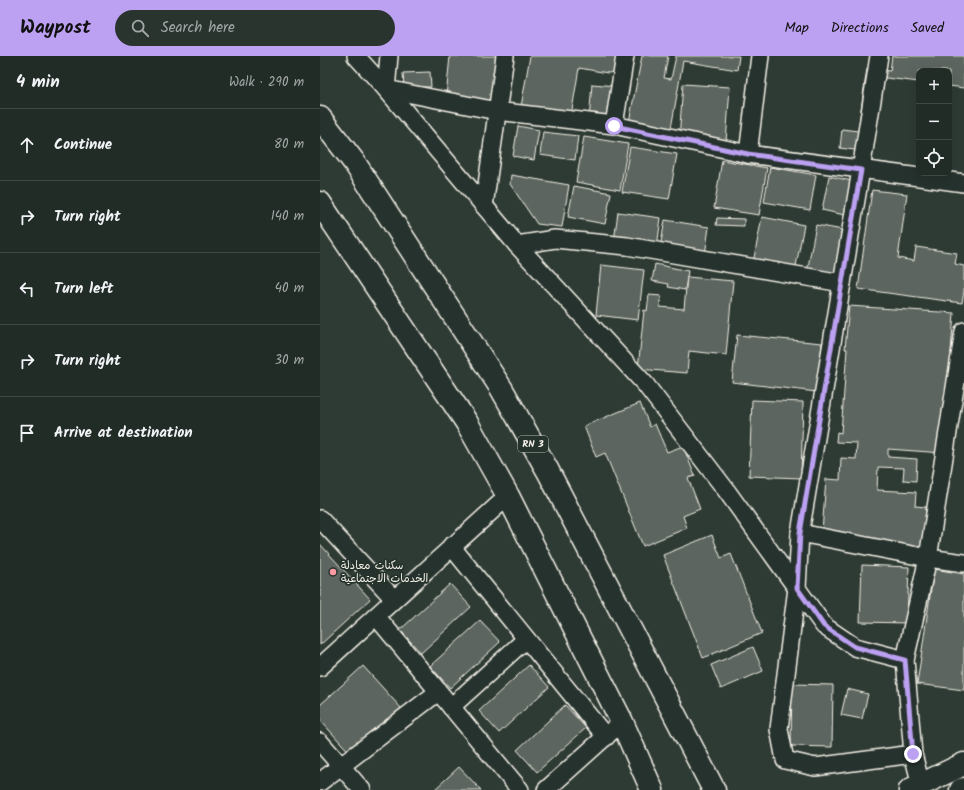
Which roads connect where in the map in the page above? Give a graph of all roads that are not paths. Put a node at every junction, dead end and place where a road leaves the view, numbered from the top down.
1 (356, 56) edge
2 (390, 56) edge
3 (505, 56) edge
4 (625, 56) edge
5 (760, 56) edge
6 (879, 56) edge
7 (386, 89) junction
8 (498, 111) junction
9 (320, 118) edge
10 (614, 126) junction
11 (748, 154) junction
12 (861, 170) junction
13 (964, 183) edge
14 (320, 202) edge
15 (484, 206) junction
16 (517, 245) junction
17 (842, 283) junction
18 (964, 331) edge
19 (508, 496) junction
20 (320, 519) edge
21 (800, 533) junction
22 (451, 546) junction
23 (928, 558) junction
24 (964, 563) edge
25 (797, 588) junction
26 (394, 599) junction
27 (376, 616) junction
28 (526, 638) junction
29 (905, 660) junction
30 (320, 667) edge
31 (438, 692) junction
32 (451, 707) junction
33 (622, 722) junction
34 (606, 737) junction
35 (320, 742) edge
36 (913, 754) junction
37 (964, 764) edge
38 (341, 766) junction
39 (320, 782) edge
40 (915, 788) edge
41 (362, 790) edge
42 (520, 790) edge
43 (546, 790) edge
44 (652, 790) edge
45 (714, 790) edge

1 - 7 street
2 - 7 street
3 - 8 street
4 - 10 street
5 - 11 street
6 - 12 street
7 - 8 street
7 - 15 street
8 - 10 street
8 - 15 street
9 - 45 main road, RN 3
10 - 11 street
11 - 12 street
12 - 13 street
12 - 17 street
14 - 19 main road
15 - 16 street
16 - 17 street
16 - 25 street
17 - 21 street
18 - 23 street
19 - 22 street
19 - 33 main road
20 - 26 street
21 - 23 street
21 - 25 street
22 - 26 street
22 - 28 street
23 - 24 street
23 - 29 street
25 - 29 street
25 - 36 street
26 - 27 street
27 - 30 street
27 - 31 street
28 - 32 street
28 - 34 street
29 - 36 street
31 - 32 street
31 - 38 street
32 - 42 street
33 - 34 street
33 - 44 main road
34 - 43 street
35 - 38 street
36 - 40 street
37 - 40 main road
38 - 39 street
38 - 41 street

